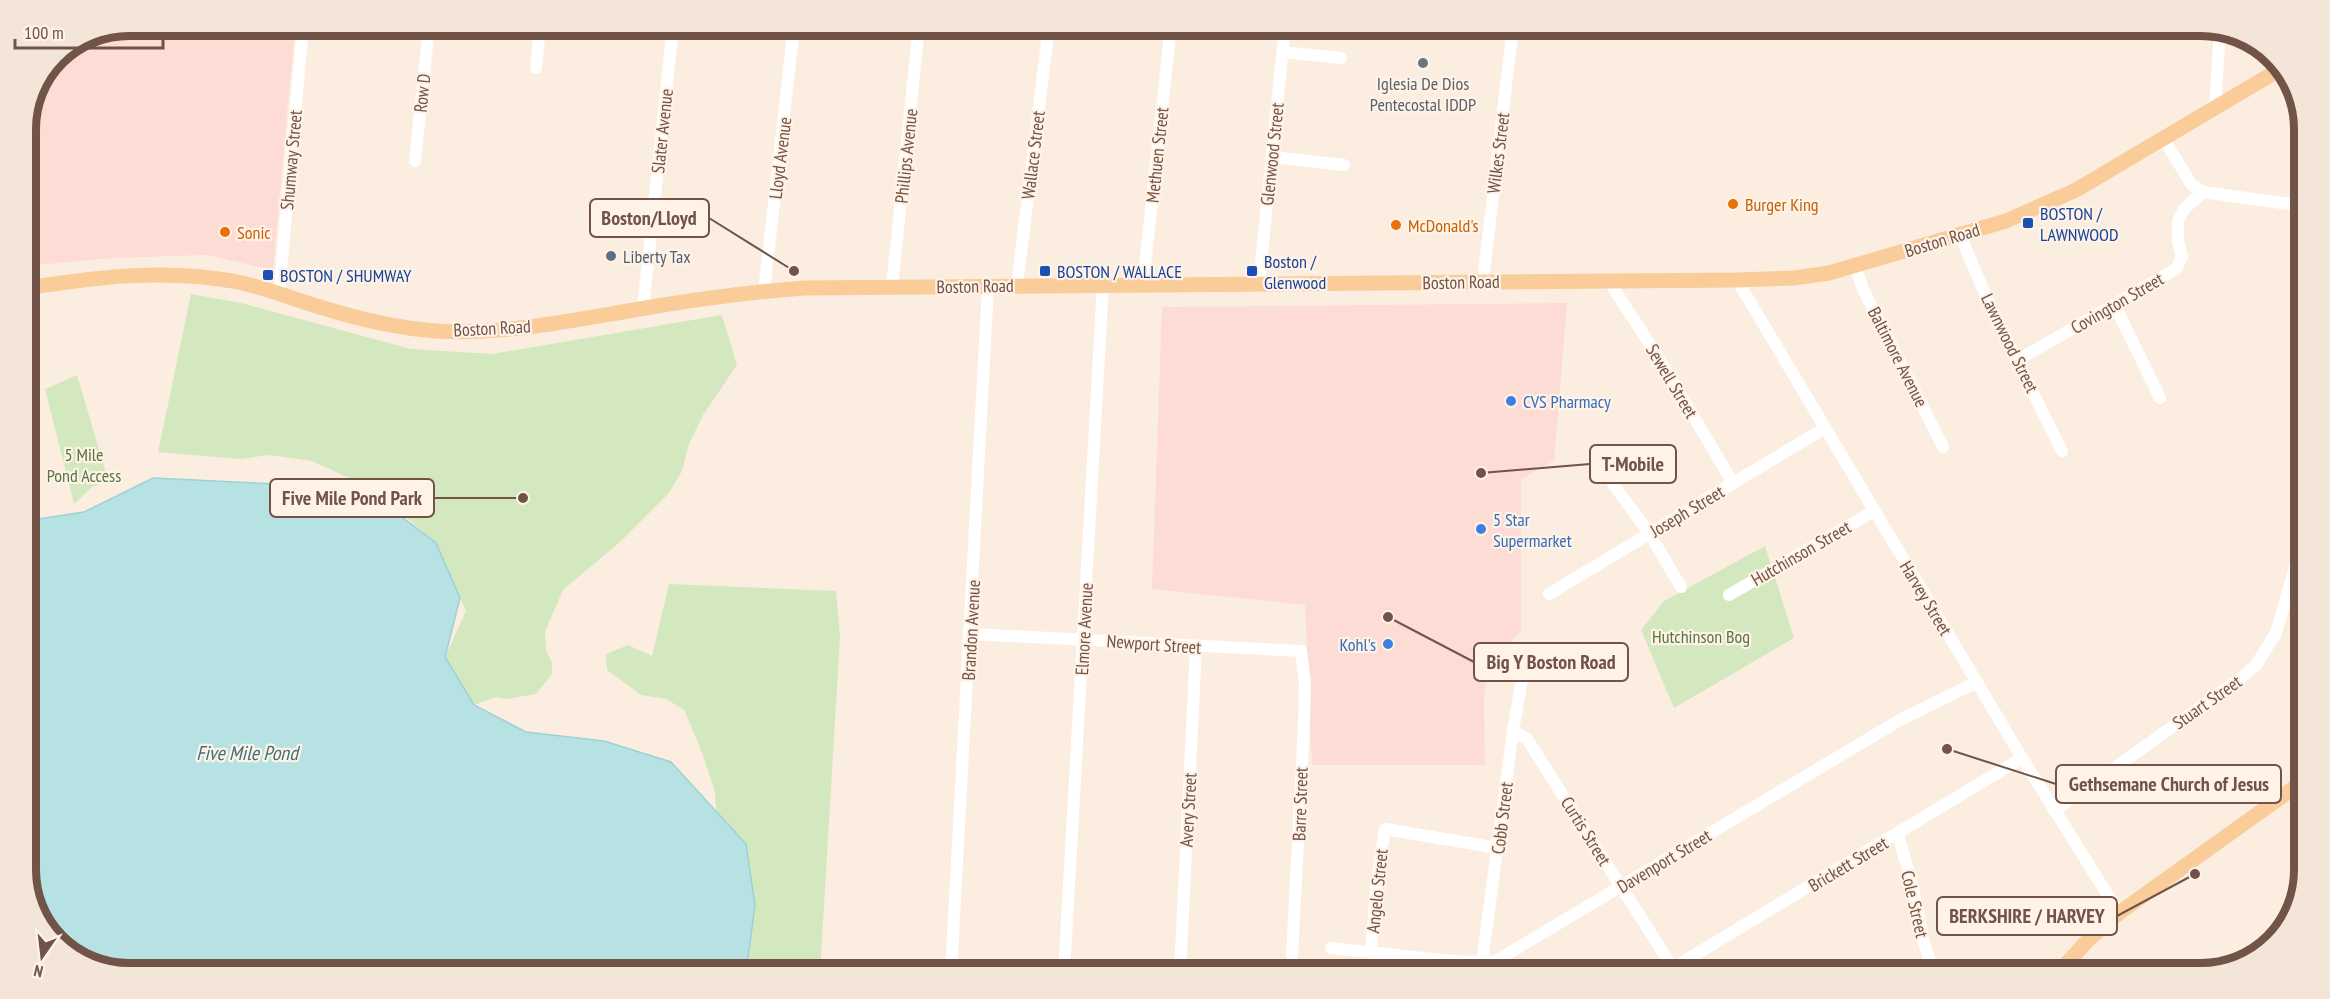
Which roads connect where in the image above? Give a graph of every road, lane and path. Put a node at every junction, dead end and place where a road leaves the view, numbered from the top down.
1 (302, 36) edge
2 (428, 36) edge
3 (539, 36) edge
4 (672, 36) edge
5 (793, 36) edge
6 (918, 36) edge
7 (1048, 36) edge
8 (1170, 36) edge
9 (1284, 36) edge
10 (1512, 36) edge
11 (2219, 38) edge
12 (1282, 52) junction
13 (1341, 58) dead end
14 (536, 68) dead end
15 (2276, 73) edge
16 (2215, 109) junction
17 (2164, 139) junction
18 (1272, 157) junction
19 (414, 161) dead end
20 (1344, 165) dead end
21 (2202, 192) junction
22 (2294, 206) edge
23 (1960, 235) junction
24 (1855, 266) junction
25 (1608, 280) junction
26 (1737, 280) junction
27 (1483, 281) junction
28 (1259, 283) junction
29 (1103, 284) junction
30 (1143, 284) junction
31 (1017, 285) junction
32 (36, 286) edge
33 (988, 286) junction
34 (892, 287) junction
35 (764, 291) junction
36 (279, 294) junction
37 (2115, 306) junction
38 (643, 308) junction
39 (2018, 360) junction
40 (2160, 398) dead end
41 (1825, 428) junction
42 (1943, 447) dead end
43 (2062, 452) dead end
44 (1613, 483) dead end
45 (1733, 483) junction
46 (1874, 511) junction
47 (1649, 533) junction
48 (2294, 567) edge
49 (1681, 587) dead end
50 (1549, 594) dead end
51 (1729, 595) dead end
52 (971, 634) junction
53 (1083, 639) junction
54 (1196, 647) junction
55 (1301, 651) joint
56 (1523, 674) dead end
57 (1977, 682) junction
58 (1513, 731) junction
59 (2022, 758) junction
60 (2294, 788) edge
61 (2054, 811) junction
62 (1898, 834) junction
63 (1498, 848) junction
64 (1621, 887) junction
65 (2119, 913) junction
66 (1331, 948) dead end
67 (1371, 953) junction
68 (1292, 956) dead end
69 (952, 963) edge
70 (1065, 963) edge
71 (1181, 963) edge
72 (1482, 963) junction
73 (1670, 963) edge
74 (1681, 963) edge
75 (1930, 963) edge
76 (2068, 963) edge

1 - 36 street, Shumway Street
2 - 19 street, Row D
3 - 14 street
4 - 38 street, Slater Avenue
5 - 35 street, Lloyd Avenue
6 - 34 street, Phillips Avenue
7 - 31 street, Wallace Street
8 - 30 street, Methuen Street
9 - 12 street, Glenwood Street
10 - 27 street, Wilkes Street
11 - 16 street
12 - 13 street
12 - 18 street, Glenwood Street
15 - 16 main road, Boston Road
16 - 17 main road, Boston Road
17 - 21 street
17 - 23 main road, Boston Road
18 - 20 street
18 - 28 street, Glenwood Street
21 - 22 street
21 - 37 street, Covington Street
23 - 24 main road, Boston Road
23 - 39 street, Lawnwood Street
24 - 26 main road, Boston Road
24 - 42 street, Baltimore Avenue
25 - 26 main road, Boston Road
25 - 27 main road, Boston Road
25 - 45 street, Sewell Street
26 - 41 street, Harvey Street
27 - 28 main road, Boston Road
28 - 30 main road, Boston Road
29 - 30 main road, Boston Road
29 - 31 main road, Boston Road
29 - 53 street, Elmore Avenue
31 - 33 main road, Boston Road
32 - 36 main road, Boston Road
33 - 34 main road, Boston Road
33 - 52 street, Brandon Avenue
34 - 35 main road, Boston Road
35 - 38 main road, Boston Road
36 - 38 main road, Boston Road
37 - 39 street, Covington Street
37 - 40 street
39 - 43 street, Lawnwood Street
41 - 45 street, Joseph Street
41 - 46 street, Harvey Street
44 - 47 street
45 - 47 street, Joseph Street
46 - 51 street, Hutchinson Street
46 - 57 street, Harvey Street
47 - 49 street
47 - 50 street, Joseph Street
48 - 61 street, Stuart Street
52 - 53 street, Newport Street
52 - 69 street, Brandon Avenue
53 - 54 street, Newport Street
53 - 70 street, Elmore Avenue
54 - 55 street, Newport Street
54 - 71 street, Avery Street
55 - 68 street, Barre Street
56 - 58 street, Cobb Street
57 - 59 street, Harvey Street
57 - 64 street, Davenport Street
58 - 63 street, Cobb Street
58 - 64 street, Curtis Street
59 - 61 street, Harvey Street
59 - 62 street, Brickett Street
60 - 65 main road
61 - 65 street, Harvey Street
62 - 74 street, Brickett Street
62 - 75 street, Cole Street
63 - 67 street, Angelo Street
63 - 72 street, Cobb Street
64 - 72 street, Davenport Street
64 - 73 street, Curtis Street
65 - 76 main road
66 - 67 street, Davenport Street
67 - 72 street, Davenport Street

